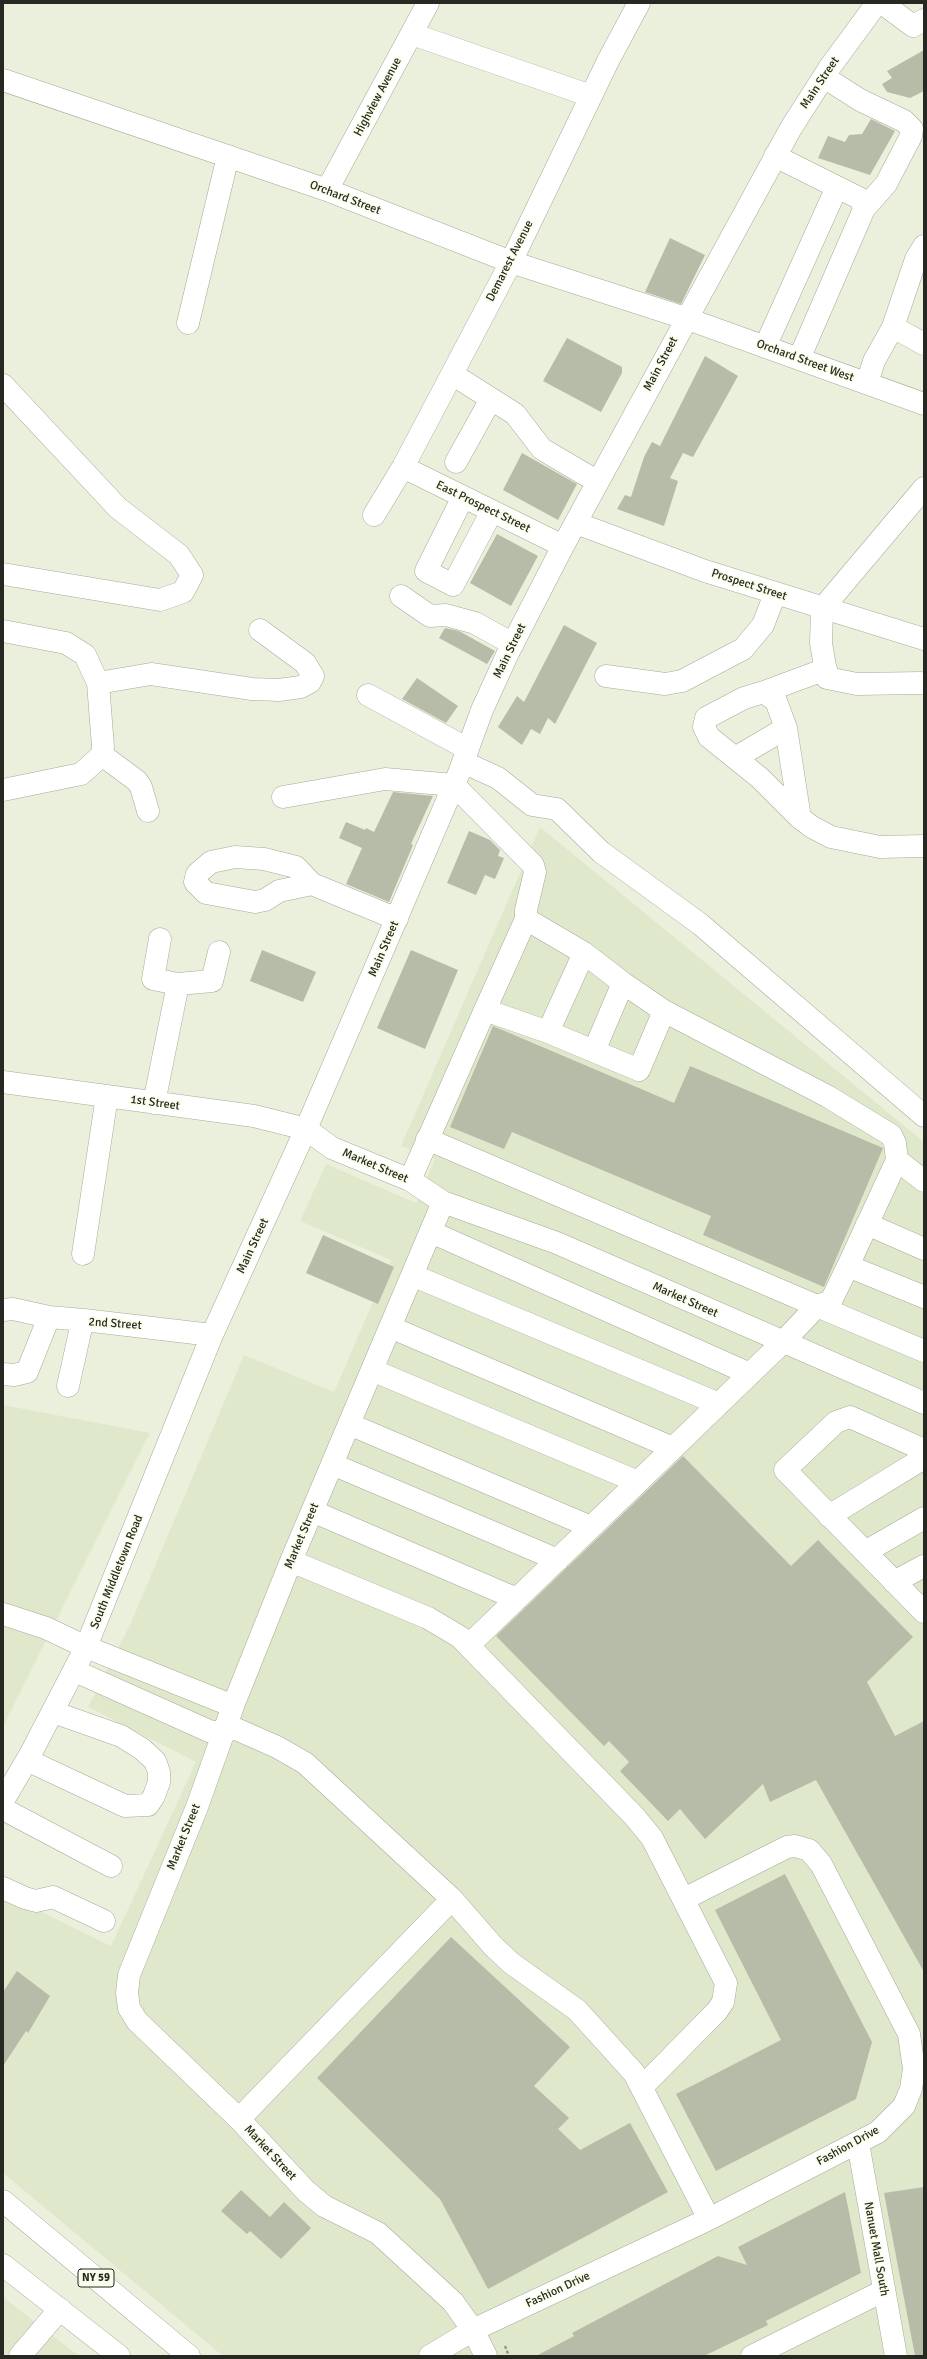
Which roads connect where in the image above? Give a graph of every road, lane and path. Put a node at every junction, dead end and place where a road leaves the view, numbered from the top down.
1 (428, 3) edge
2 (639, 3) edge
3 (877, 3) edge
4 (882, 3) edge
5 (924, 20) edge
6 (412, 34) junction
7 (824, 77) junction
8 (3, 80) edge
9 (591, 96) junction
10 (228, 156) junction
11 (775, 156) junction
12 (837, 187) junction
13 (327, 190) junction
14 (864, 209) junction
15 (924, 246) edge
16 (511, 262) junction
17 (685, 318) junction
18 (188, 323) dead end
19 (894, 327) junction
20 (924, 344) edge
21 (765, 347) junction
22 (799, 359) junction
23 (452, 374) junction
24 (867, 383) junction
25 (3, 385) edge
26 (491, 399) junction
27 (924, 404) edge
28 (456, 462) dead end
29 (403, 467) junction
30 (598, 482) junction
31 (924, 488) edge
32 (463, 497) junction
33 (492, 511) junction
34 (374, 515) dead end
35 (576, 523) junction
36 (563, 546) junction
37 (3, 574) edge
38 (775, 594) junction
39 (401, 596) dead end
40 (822, 609) junction
41 (260, 630) dead end
42 (3, 631) edge
43 (924, 639) edge
44 (513, 644) junction
45 (826, 669) junction
46 (606, 676) dead end
47 (98, 683) junction
48 (921, 683) dead end
49 (764, 692) junction
50 (368, 695) dead end
51 (786, 728) junction
52 (102, 755) junction
53 (465, 756) junction
54 (735, 758) junction
55 (454, 785) junction
56 (3, 790) edge
57 (283, 797) dead end
58 (148, 811) dead end
59 (800, 818) junction
60 (924, 846) edge
61 (312, 884) dead end
62 (397, 919) junction
63 (526, 919) junction
64 (160, 939) dead end
65 (219, 952) dead end
66 (584, 953) junction
67 (623, 983) junction
68 (178, 984) junction
69 (485, 1010) junction
70 (664, 1011) junction
71 (548, 1032) junction
72 (594, 1051) junction
73 (3, 1082) edge
74 (107, 1096) junction
75 (154, 1102) junction
76 (924, 1116) edge
77 (306, 1129) junction
78 (428, 1139) junction
79 (897, 1160) junction
80 (410, 1180) junction
81 (924, 1181) edge
82 (444, 1202) junction
83 (867, 1224) junction
84 (431, 1232) junction
85 (924, 1249) edge
86 (84, 1254) dead end
87 (848, 1266) junction
88 (412, 1275) junction
89 (924, 1297) edge
90 (817, 1306) junction
91 (3, 1310) edge
92 (49, 1317) junction
93 (84, 1320) junction
94 (390, 1327) junction
95 (212, 1335) junction
96 (782, 1343) junction
97 (924, 1351) edge
98 (372, 1370) junction
99 (3, 1374) edge
100 (750, 1374) junction
101 (68, 1386) dead end
102 (924, 1403) edge
103 (719, 1404) junction
104 (349, 1424) junction
105 (673, 1448) junction
106 (924, 1450) edge
107 (924, 1458) edge
108 (332, 1464) junction
109 (638, 1482) junction
110 (312, 1511) junction
111 (830, 1516) junction
112 (924, 1518) edge
113 (591, 1527) junction
114 (865, 1552) junction
115 (558, 1560) junction
116 (290, 1561) junction
117 (924, 1566) edge
118 (894, 1582) junction
119 (517, 1599) junction
120 (924, 1612) edge
121 (3, 1614) edge
122 (469, 1645) junction
123 (86, 1647) junction
124 (75, 1671) junction
125 (53, 1712) junction
126 (228, 1721) junction
127 (27, 1760) junction
128 (3, 1801) edge
129 (3, 1809) edge
130 (111, 1866) dead end
131 (3, 1888) edge
132 (452, 1899) junction
133 (684, 1899) junction
134 (104, 1921) dead end
135 (642, 2087) junction
136 (239, 2119) junction
137 (858, 2142) junction
138 (3, 2201) edge
139 (709, 2219) junction
140 (3, 2266) edge
141 (883, 2291) junction
142 (60, 2309) junction
143 (473, 2330) junction
144 (496, 2351) edge
145 (20, 2356) edge
146 (119, 2356) edge
147 (189, 2356) edge
148 (430, 2356) edge
149 (509, 2356) edge
150 (752, 2356) edge
151 (896, 2356) edge

1 - 6 street, Highview Avenue
2 - 9 street, Demarest Avenue
3 - 7 street, Main Street
4 - 5 street
6 - 9 street
6 - 13 street, Highview Avenue
7 - 11 street, Main Street
7 - 14 street
8 - 10 street, Orchard Street
9 - 16 street, Demarest Avenue
10 - 13 street, Orchard Street
10 - 18 street
11 - 12 street
11 - 17 street, Main Street
12 - 14 street
12 - 21 street
13 - 16 street, Orchard Street
14 - 22 street
15 - 19 street
16 - 17 street, Orchard Street
16 - 23 street, Demarest Avenue
17 - 21 street, Orchard Street West
17 - 30 street, Main Street
19 - 20 street
19 - 24 street
21 - 22 street, Orchard Street West
22 - 24 street, Orchard Street West
23 - 26 street
23 - 29 street, Demarest Avenue
24 - 27 street, Orchard Street West
25 - 37 street
26 - 28 street
26 - 30 street
29 - 32 street, East Prospect Street
29 - 34 street, Demarest Avenue
30 - 35 street, Main Street
31 - 40 street
32 - 33 street, East Prospect Street
32 - 33 street
33 - 36 street, East Prospect Street
35 - 36 street, Main Street
35 - 38 street, Prospect Street
36 - 44 street, Main Street
38 - 40 street, Prospect Street
38 - 46 street
39 - 44 street
40 - 43 street, Prospect Street
40 - 45 street
41 - 47 street
42 - 47 street
44 - 53 street, Main Street
45 - 48 street
45 - 49 street
47 - 52 street
49 - 51 street
49 - 54 street
50 - 53 street
51 - 54 street
51 - 59 street
52 - 56 street
52 - 58 street
53 - 55 street, Main Street
53 - 76 street
54 - 59 street
55 - 57 street
55 - 62 street, Main Street
55 - 63 street
59 - 60 street
61 - 62 street
62 - 77 street, Main Street
63 - 66 street
63 - 69 street
64 - 68 street
65 - 68 street
66 - 67 street
66 - 71 street
67 - 70 street
67 - 72 street
68 - 75 street
69 - 71 street
69 - 78 street
70 - 72 street
70 - 79 street
71 - 72 street
73 - 74 street, 1st Street
74 - 75 street, 1st Street
74 - 86 street
75 - 77 street, 1st Street
77 - 80 street, Market Street
77 - 95 street, Main Street
78 - 80 street
78 - 90 street
79 - 81 street
79 - 83 street
80 - 82 street, Market Street
82 - 84 street, Market Street
82 - 96 street, Market Street
83 - 85 street
83 - 87 street
84 - 88 street, Market Street
84 - 100 street
87 - 89 street
87 - 90 street
88 - 94 street, Market Street
88 - 103 street
90 - 96 street
90 - 97 street
91 - 92 street
92 - 93 street
92 - 99 street
93 - 95 street, 2nd Street
93 - 101 street, 2nd Street
94 - 98 street, Market Street
94 - 105 street
95 - 123 street, South Middletown Road
96 - 100 street
96 - 102 street, Market Street
98 - 104 street, Market Street
98 - 109 street
100 - 103 street
103 - 105 street
104 - 108 street, Market Street
104 - 113 street
105 - 109 street
106 - 111 street
107 - 111 street
108 - 110 street, Market Street
108 - 115 street
109 - 113 street
110 - 116 street, Market Street
110 - 119 street
111 - 114 street
112 - 114 street
113 - 115 street
114 - 118 street
115 - 119 street
116 - 122 street
116 - 126 street, Market Street
117 - 118 street
118 - 120 street
119 - 122 street
121 - 123 street
122 - 133 street
123 - 124 street, South Middletown Road
123 - 126 street
124 - 125 street, South Middletown Road
124 - 126 street
125 - 127 street, South Middletown Road
125 - 127 street
126 - 132 street
126 - 136 street, Market Street
127 - 128 street, South Middletown Road
129 - 130 street
131 - 134 street
132 - 135 street
132 - 136 street
133 - 135 street
133 - 137 street, Fashion Drive
135 - 139 street
136 - 143 street, Market Street
137 - 139 street, Fashion Drive
137 - 141 street, Nanuet Mall South
138 - 147 street, NY 59
139 - 143 street, Fashion Drive
140 - 142 street
141 - 150 street
141 - 151 street, Nanuet Mall South
142 - 145 street
142 - 146 street
143 - 144 street, Market Street
143 - 148 street, Fashion Drive
144 - 149 path

